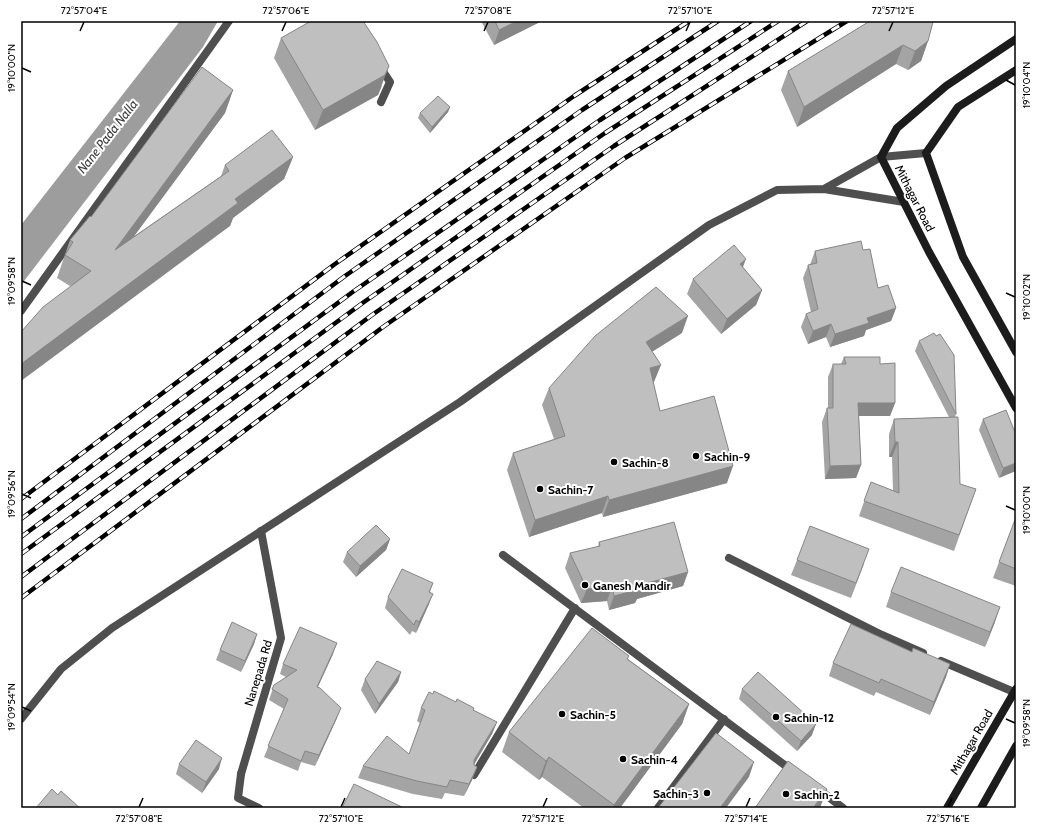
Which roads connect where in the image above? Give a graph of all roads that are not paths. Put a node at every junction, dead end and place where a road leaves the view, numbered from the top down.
1 (229, 21) edge
2 (1016, 39) edge
3 (374, 58) edge
4 (1016, 70) edge
5 (381, 102) dead end
6 (926, 153) junction
7 (881, 157) junction
8 (824, 189) junction
9 (904, 202) junction
10 (21, 310) edge
11 (1016, 352) edge
12 (1016, 408) edge
13 (261, 531) junction
14 (503, 555) dead end
15 (730, 558) dead end
16 (575, 608) junction
17 (1015, 691) edge
18 (21, 719) edge
19 (724, 719) junction
20 (1016, 746) edge
21 (474, 775) edge
22 (799, 775) edge
23 (812, 784) edge
24 (258, 808) edge
25 (658, 808) edge
26 (843, 808) edge
27 (947, 808) edge
28 (981, 808) edge

1 - 10 street
2 - 7 street, Mithagar Road
3 - 5 street
4 - 6 street
6 - 7 street
6 - 11 street
7 - 8 street
7 - 9 street, Mithagar Road
8 - 9 street
8 - 13 street
9 - 12 street, Mithagar Road
13 - 18 street
13 - 24 street, Nanepada Rd
14 - 16 street
15 - 17 street
16 - 19 street
16 - 21 street
17 - 27 street, Mithagar Road
19 - 22 street
19 - 25 street
20 - 28 street
23 - 26 street

